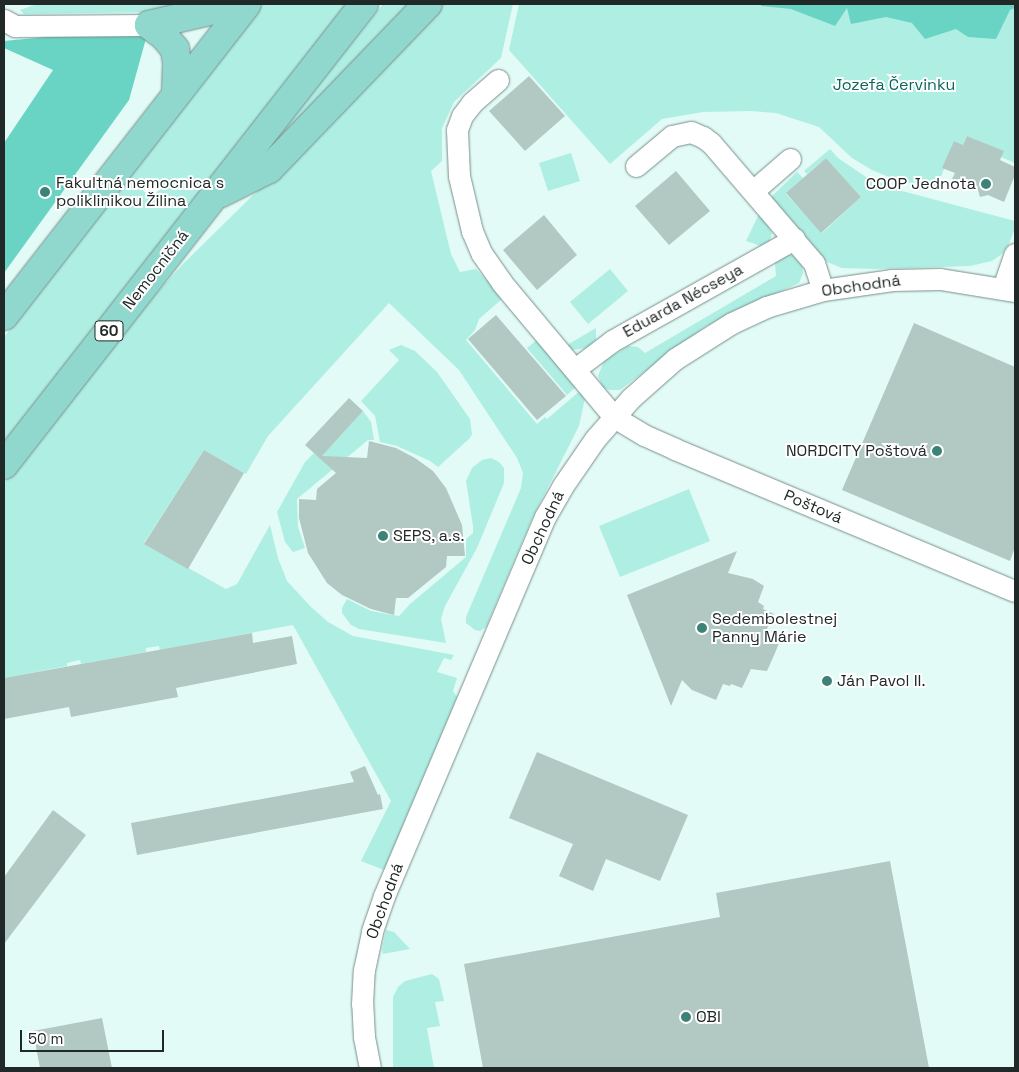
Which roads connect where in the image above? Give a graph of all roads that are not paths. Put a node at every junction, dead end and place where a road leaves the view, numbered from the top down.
1 (224, 4) edge
2 (246, 4) edge
3 (364, 4) edge
4 (428, 4) edge
5 (4, 20) edge
6 (149, 24) junction
7 (498, 80) dead end
8 (176, 92) junction
9 (790, 159) dead end
10 (636, 166) dead end
11 (753, 191) junction
12 (213, 197) junction
13 (794, 239) junction
14 (1015, 254) edge
15 (1009, 289) edge
16 (823, 290) junction
17 (4, 316) edge
18 (575, 369) junction
19 (614, 417) junction
20 (4, 465) edge
21 (1015, 591) edge
22 (370, 1068) edge

1 - 6 main road
2 - 8 main road
3 - 12 main road, Nemocničná / 60
4 - 12 main road
5 - 6 street
6 - 8 main road
7 - 18 street
8 - 17 main road
9 - 11 street
10 - 11 street
11 - 13 street
12 - 20 main road, Nemocničná / 60
13 - 16 street
13 - 18 street, Eduarda Nécseya
14 - 15 street
15 - 16 street, Obchodná
16 - 19 street, Obchodná
18 - 19 street
19 - 21 street, Poštová
19 - 22 street, Obchodná

